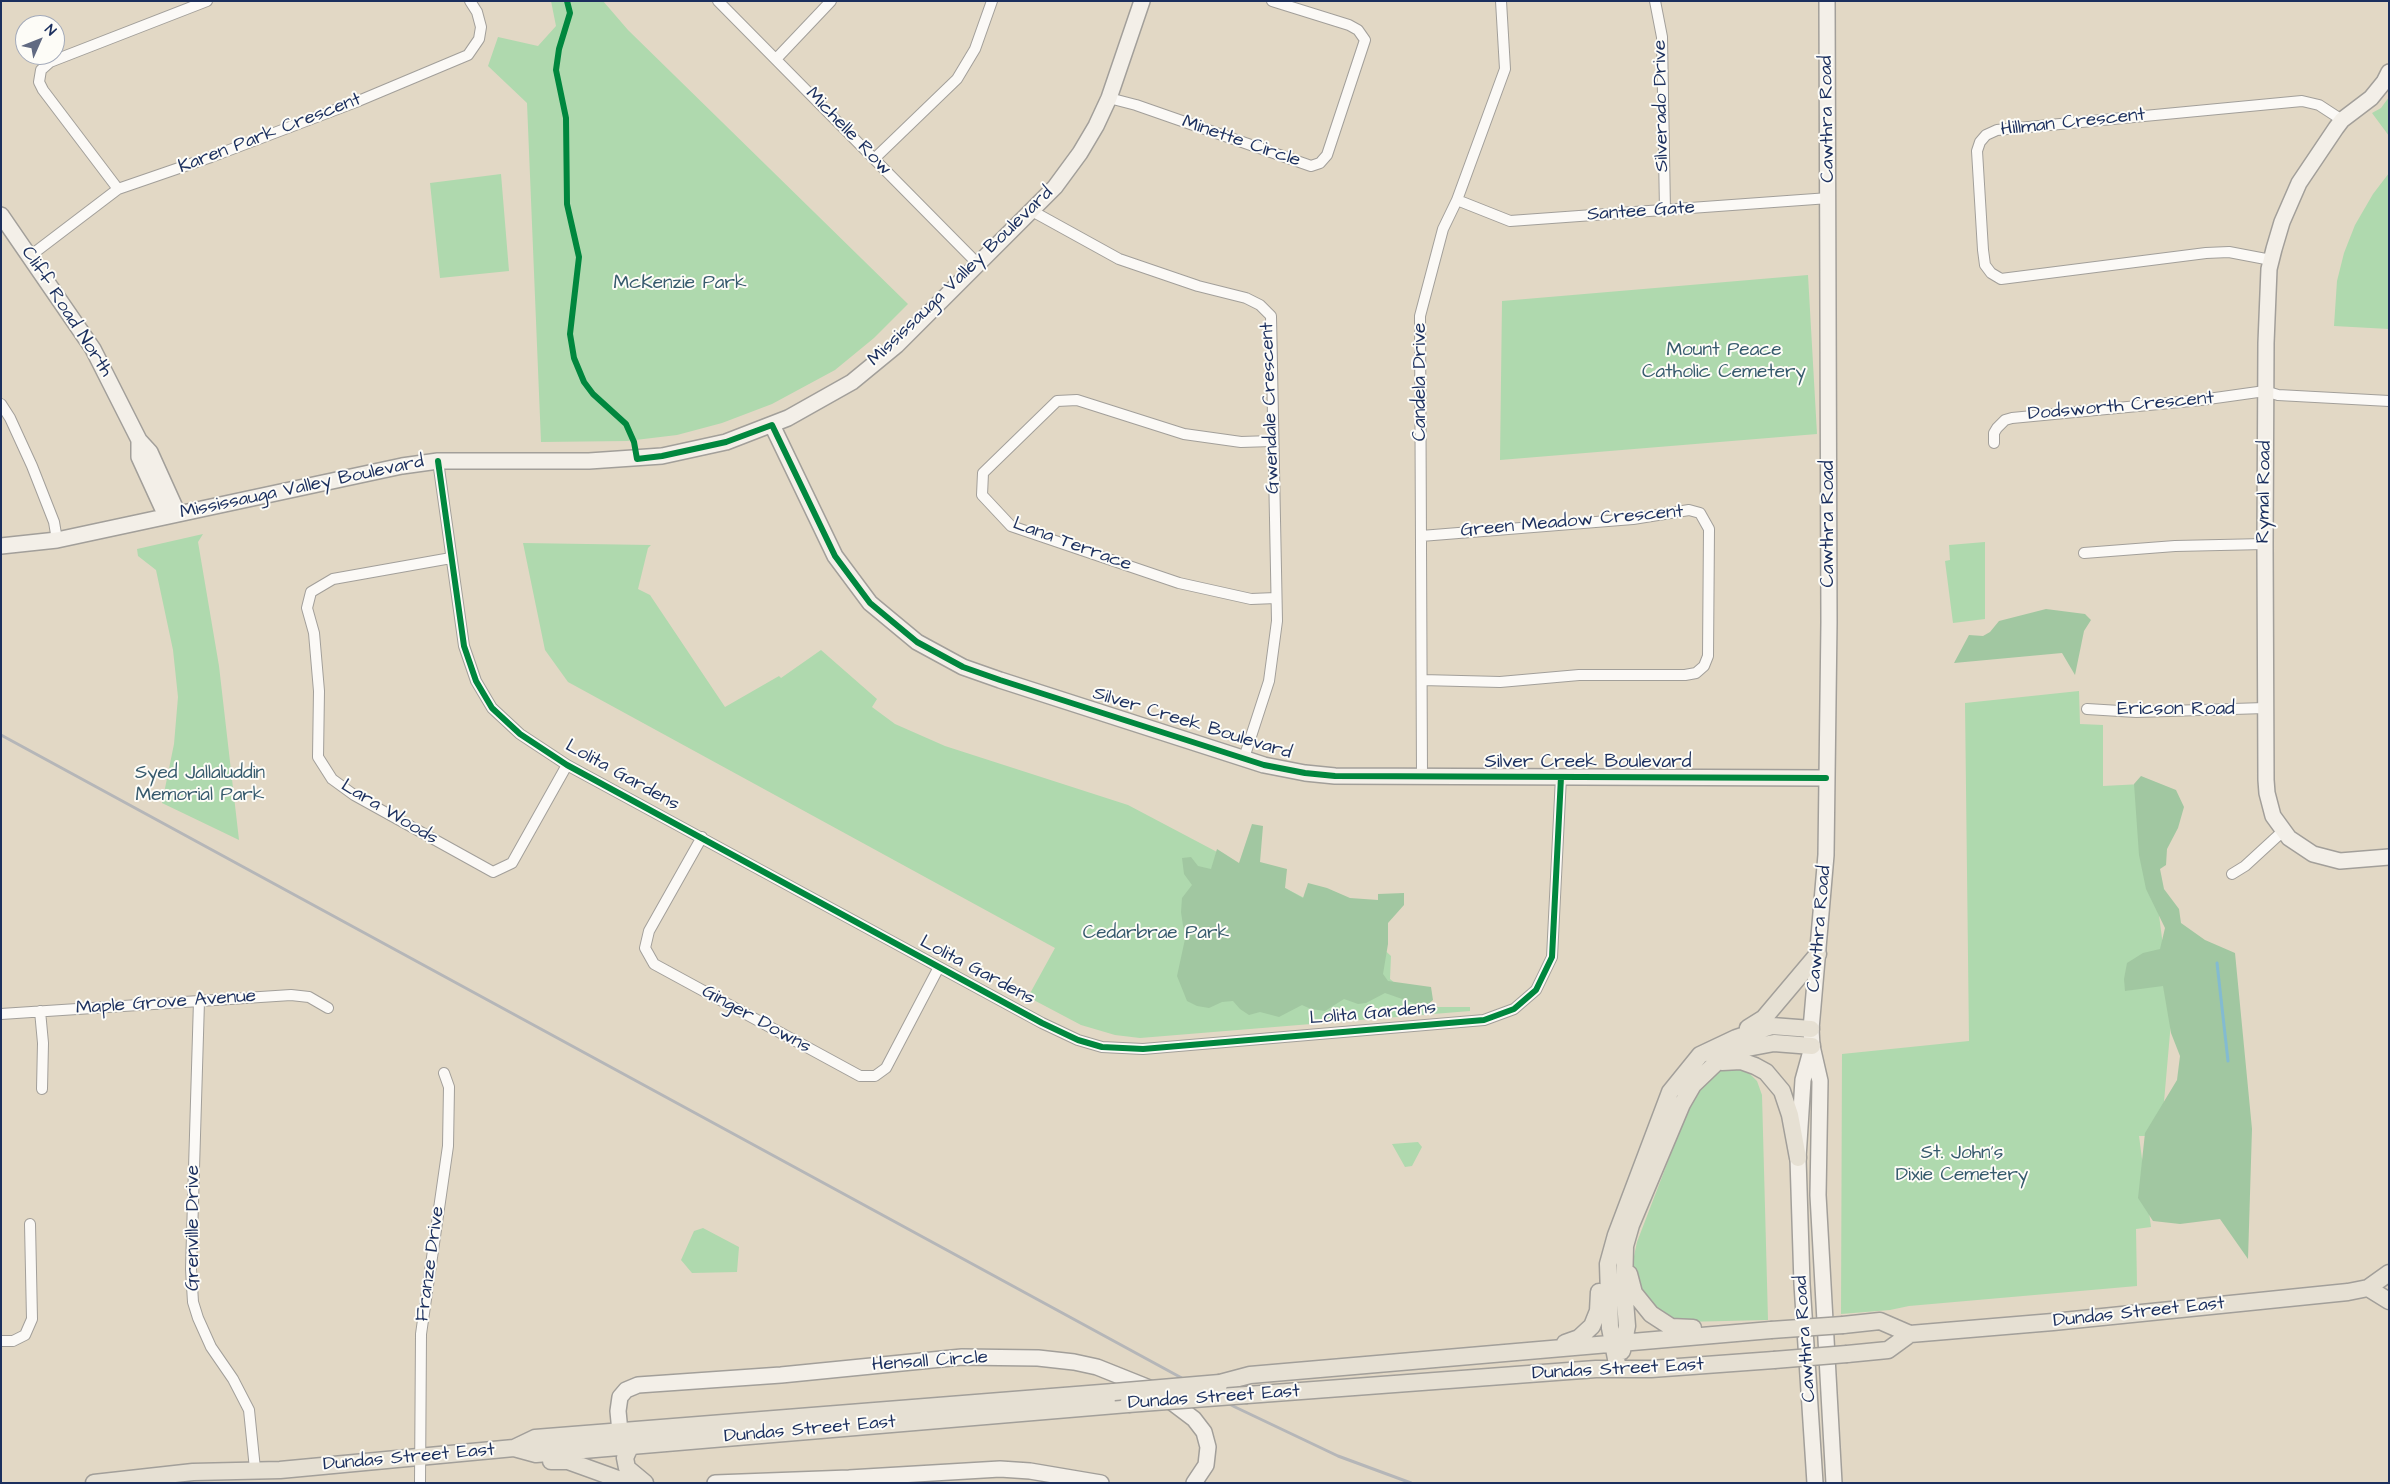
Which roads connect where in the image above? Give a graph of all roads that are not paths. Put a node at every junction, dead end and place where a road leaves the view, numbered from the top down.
1 (207, 1) edge
2 (470, 1) edge
3 (718, 1) edge
4 (831, 1) edge
5 (992, 1) edge
6 (1142, 1) edge
7 (1272, 1) edge
8 (1501, 1) edge
9 (1655, 1) edge
10 (1826, 1) edge
11 (777, 58) junction
12 (2389, 72) edge
13 (1109, 98) junction
14 (2342, 120) junction
15 (874, 159) junction
16 (118, 190) junction
17 (1829, 198) junction
18 (1457, 200) junction
19 (1032, 211) junction
20 (1664, 211) junction
21 (1, 215) edge
22 (30, 256) junction
23 (2271, 260) junction
24 (977, 264) junction
25 (2265, 391) junction
26 (2389, 401) edge
27 (1, 404) edge
28 (772, 425) junction
29 (1272, 441) junction
30 (1994, 443) dead end
31 (438, 461) junction
32 (172, 515) junction
33 (1421, 536) junction
34 (57, 540) junction
35 (2264, 544) junction
36 (1, 546) edge
37 (2084, 553) dead end
38 (451, 558) junction
39 (1276, 598) junction
40 (1422, 680) junction
41 (2265, 708) junction
42 (2087, 709) dead end
43 (1244, 758) junction
44 (567, 765) junction
45 (1422, 776) junction
46 (1561, 777) junction
47 (1826, 778) junction
48 (2282, 832) junction
49 (702, 837) junction
50 (2389, 857) edge
51 (2232, 874) dead end
52 (1818, 954) junction
53 (939, 968) junction
54 (199, 1001) junction
55 (328, 1008) dead end
56 (40, 1011) junction
57 (1, 1014) edge
58 (1811, 1029) junction
59 (1736, 1038) junction
60 (1812, 1046) junction
61 (1717, 1062) junction
62 (444, 1073) dead end
63 (42, 1089) dead end
64 (1798, 1158) junction
65 (30, 1224) dead end
66 (1626, 1260) junction
67 (1608, 1264) junction
68 (2389, 1273) edge
69 (2368, 1288) junction
70 (2389, 1301) edge
71 (1743, 1333) junction
72 (1910, 1334) junction
73 (1, 1341) edge
74 (1618, 1343) junction
75 (1519, 1351) junction
76 (1618, 1369) junction
77 (620, 1432) junction
78 (635, 1445) junction
79 (514, 1448) junction
80 (536, 1454) junction
81 (419, 1456) junction
82 (255, 1476) edge
83 (849, 1481) edge
84 (94, 1483) edge
85 (420, 1483) edge
86 (629, 1483) edge
87 (645, 1483) edge
88 (715, 1483) edge
89 (1101, 1483) edge
90 (1194, 1483) edge
91 (1815, 1483) edge
92 (1834, 1483) edge

1 - 16 street
2 - 16 street, Karen Park Crescent
3 - 11 street, Michelle Row
4 - 11 street
5 - 15 street
6 - 13 street, Mississauga Valley Boulevard
7 - 13 street, Minette Circle
8 - 18 street, Candela Drive
9 - 20 street, Silverado Drive
10 - 17 street, Cawthra Road
11 - 15 street, Michelle Row
12 - 14 street, Rymal Road
13 - 19 street, Mississauga Valley Boulevard
14 - 23 street, Rymal Road
14 - 23 street, Hillman Crescent
15 - 24 street, Michelle Row
16 - 22 street, Karen Park Crescent
17 - 20 street, Santee Gate
17 - 47 street, Cawthra Road
18 - 20 street, Santee Gate
18 - 33 street, Candela Drive
19 - 24 street, Mississauga Valley Boulevard
19 - 29 street, Gwendale Crescent
21 - 22 street, Cliff Road North
22 - 32 street, Cliff Road North
23 - 25 street, Rymal Road
24 - 28 street, Mississauga Valley Boulevard
25 - 26 street
25 - 30 street, Dodsworth Crescent
25 - 35 street, Rymal Road
27 - 34 street
28 - 31 street, Mississauga Valley Boulevard
28 - 43 street, Silver Creek Boulevard
29 - 39 street, Gwendale Crescent
29 - 39 street, Lana Terrace
31 - 32 street, Mississauga Valley Boulevard
31 - 38 street, Lolita Gardens
32 - 34 street, Mississauga Valley Boulevard
33 - 40 street, Candela Drive
33 - 40 street, Green Meadow Crescent
34 - 36 street, Mississauga Valley Boulevard
35 - 37 street
35 - 41 street, Rymal Road
38 - 44 street, Lolita Gardens
38 - 44 street, Lara Woods
39 - 43 street, Gwendale Crescent
40 - 45 street, Candela Drive
41 - 42 street, Ericson Road
41 - 48 street, Rymal Road
43 - 45 street, Silver Creek Boulevard
44 - 49 street, Lolita Gardens
45 - 46 street, Silver Creek Boulevard
46 - 47 street, Silver Creek Boulevard
46 - 53 street, Lolita Gardens
47 - 52 street, Cawthra Road
48 - 50 street, Rymal Road
48 - 51 street
49 - 53 street, Lolita Gardens
49 - 53 street, Ginger Downs
52 - 58 street, Cawthra Road
52 - 59 main road
54 - 55 street, Maple Grove Avenue
54 - 56 street, Maple Grove Avenue
54 - 82 street, Grenville Drive
56 - 57 street, Maple Grove Avenue
56 - 63 street
58 - 59 main road
58 - 60 street, Cawthra Road
59 - 67 main road
60 - 61 main road
60 - 64 street, Cawthra Road
60 - 92 street, Cawthra Road
61 - 64 main road
61 - 66 main road
62 - 81 street, Franze Drive
64 - 91 street, Cawthra Road
65 - 73 street
66 - 71 main road
66 - 74 main road
67 - 74 main road
67 - 75 main road
68 - 69 main road, Dundas Street East
69 - 70 main road
69 - 72 main road, Dundas Street East
71 - 72 main road, Dundas Street East, bridge
71 - 74 main road, Dundas Street East
72 - 76 main road, Dundas Street East, bridge
74 - 75 main road, Dundas Street East
74 - 76 main road
75 - 77 main road, Dundas Street East, bridge
76 - 78 main road, Dundas Street East, bridge
77 - 79 main road, Dundas Street East
77 - 90 street, Hensall Circle
78 - 80 main road, Dundas Street East
78 - 87 main road
79 - 80 main road, Dundas Street East
79 - 81 main road, Dundas Street East
80 - 86 main road
81 - 82 main road, Dundas Street East
81 - 85 street, Franze Drive
82 - 84 main road, Dundas Street East
83 - 88 street
83 - 89 street

